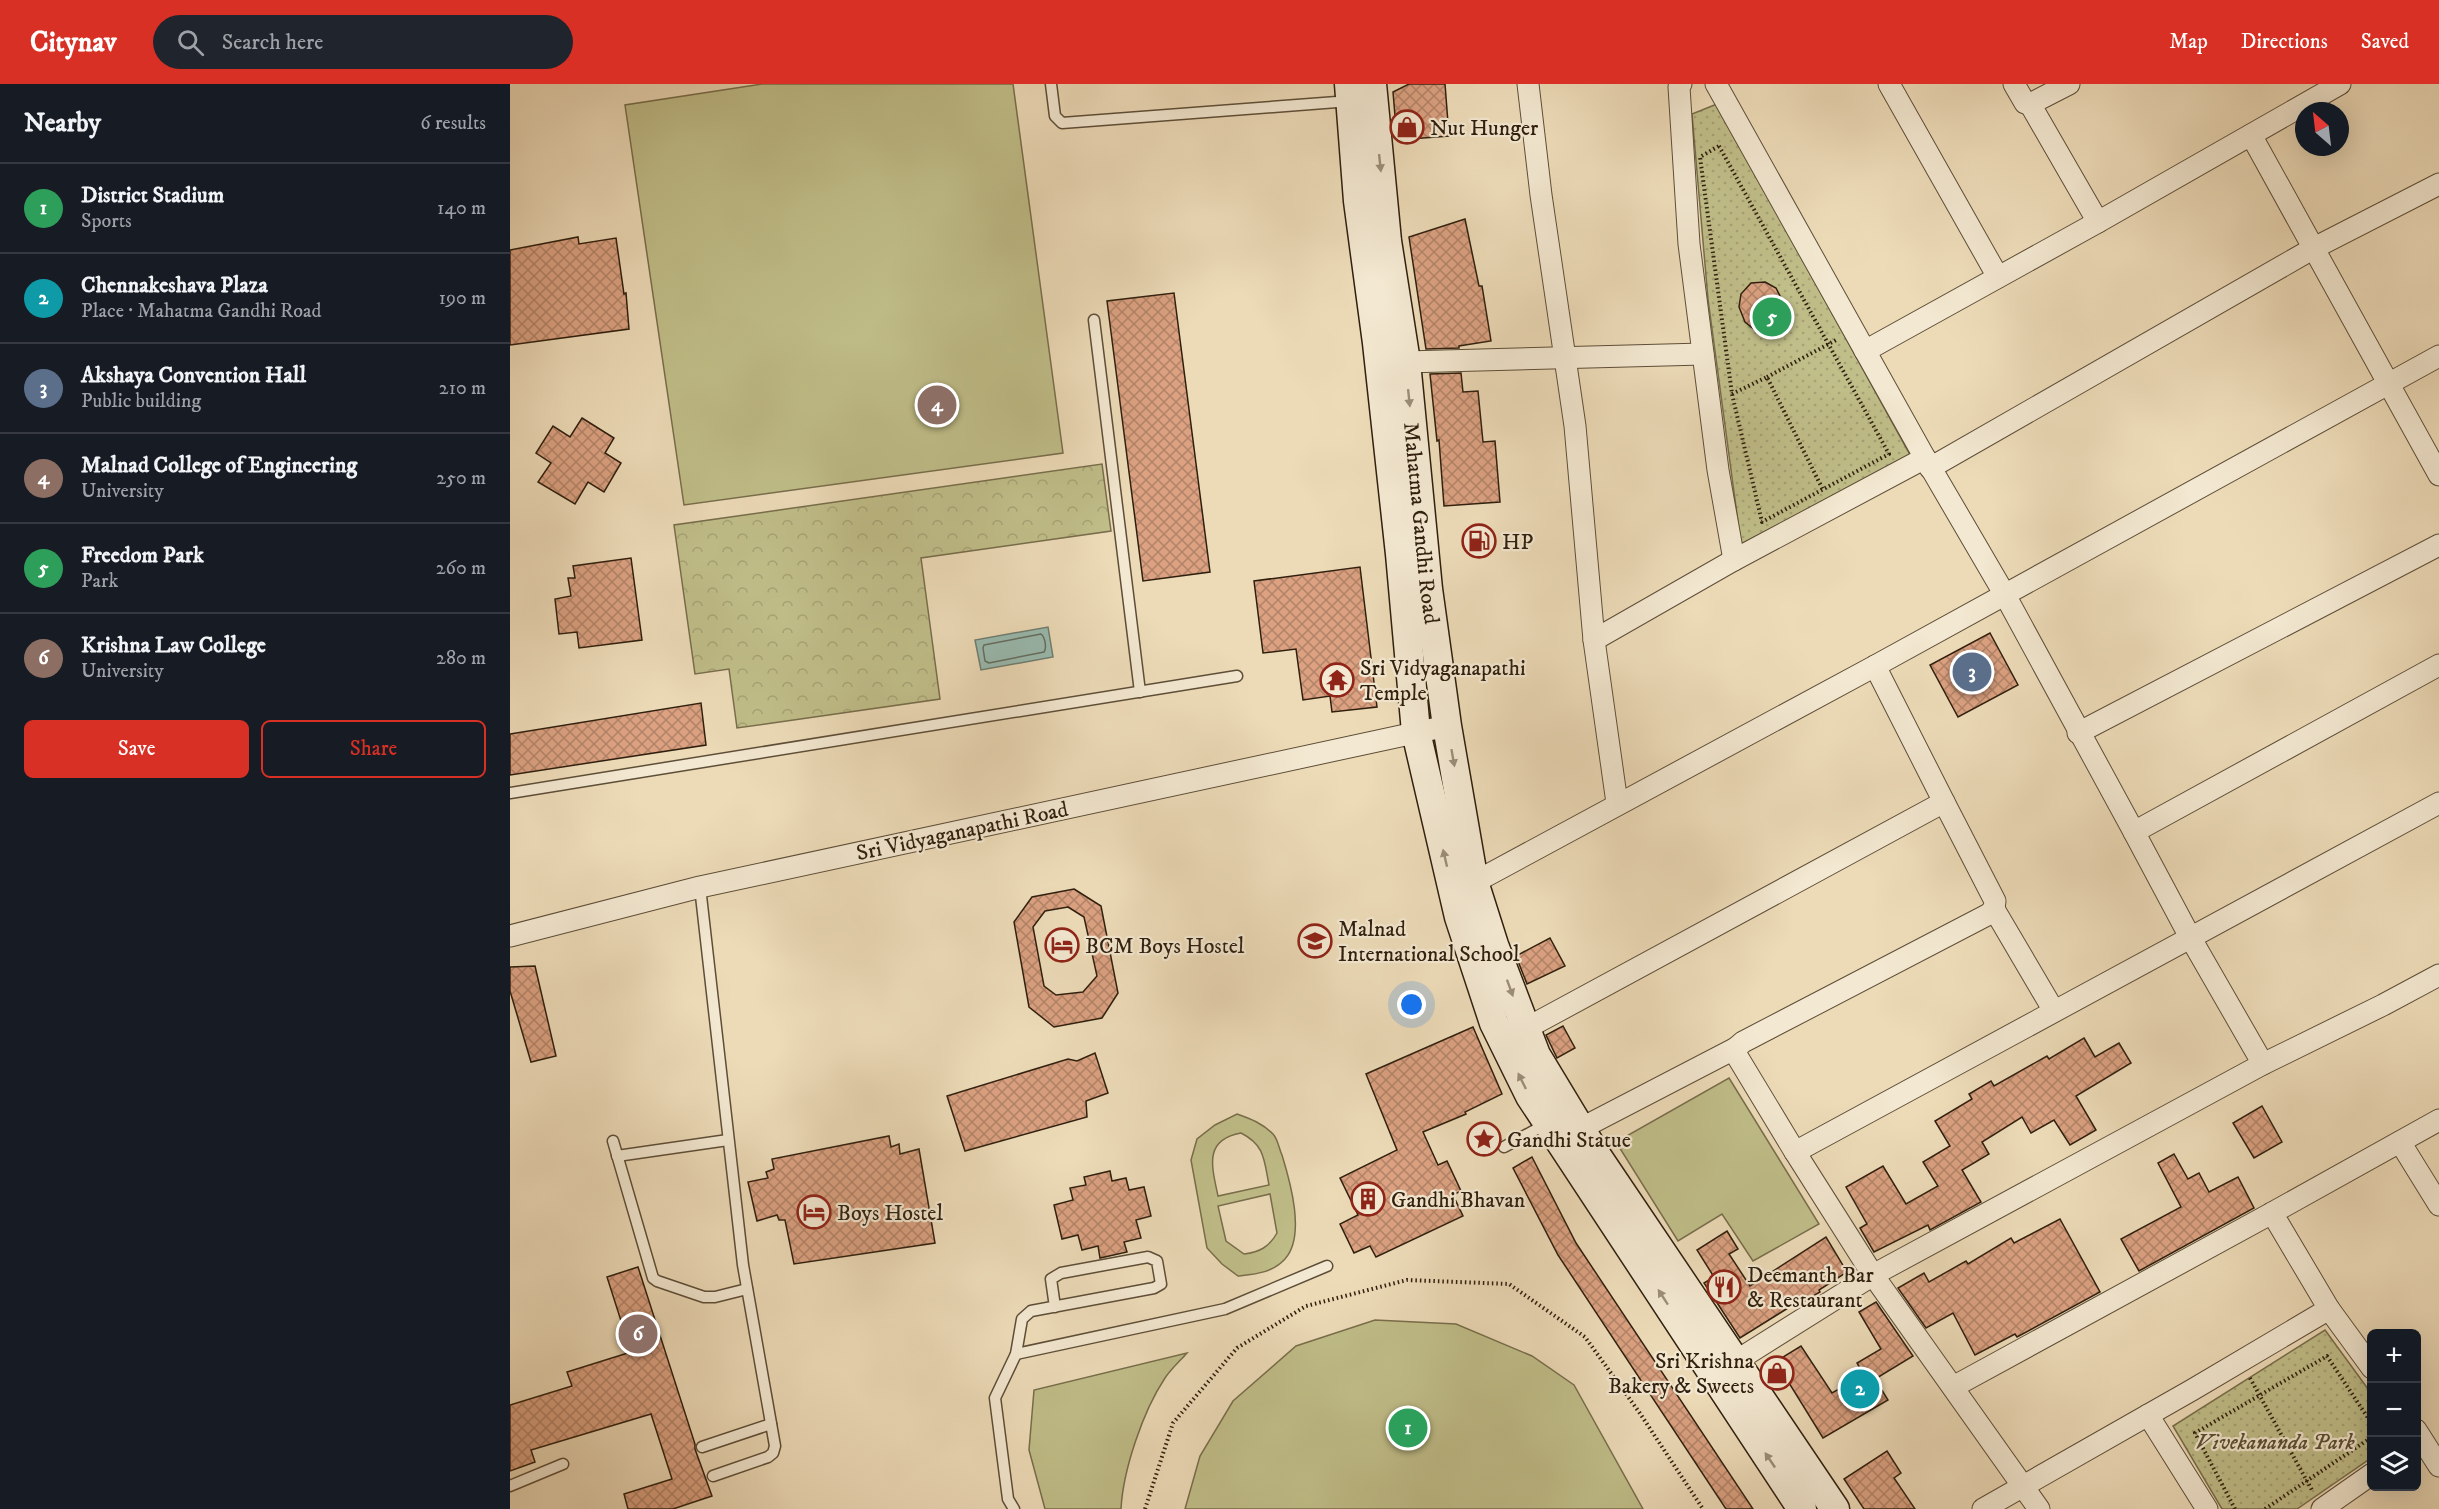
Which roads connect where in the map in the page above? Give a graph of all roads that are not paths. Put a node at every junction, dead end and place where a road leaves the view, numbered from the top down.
1 (1050, 84) edge
2 (1528, 84) edge
3 (1681, 84) edge
4 (1716, 84) edge
5 (1889, 84) edge
6 (2014, 84) edge
7 (2069, 84) edge
8 (2340, 84) edge
9 (1360, 103) edge
10 (2030, 104) junction
11 (2251, 135) junction
12 (2439, 184) edge
13 (2098, 222) junction
14 (2314, 248) junction
15 (1998, 277) junction
16 (1094, 320) dead end
17 (1865, 351) junction
18 (1703, 354) junction
19 (2439, 356) edge
20 (1565, 358) junction
21 (1406, 362) junction
22 (2388, 383) junction
23 (1928, 463) junction
24 (2439, 475) edge
25 (2439, 545) edge
26 (1734, 560) junction
27 (2005, 595) junction
28 (1594, 640) junction
29 (1875, 666) junction
30 (2439, 666) edge
31 (1237, 676) dead end
32 (1140, 692) junction
33 (1447, 726) junction
34 (1416, 732) junction
35 (2078, 733) junction
36 (510, 793) edge
37 (1944, 802) junction
38 (1617, 803) junction
39 (2439, 803) edge
40 (2134, 832) junction
41 (700, 886) junction
42 (1464, 888) junction
43 (1994, 909) junction
44 (510, 936) edge
45 (2190, 937) junction
46 (2439, 975) edge
47 (2054, 1011) junction
48 (1525, 1029) junction
49 (1736, 1048) junction
50 (2263, 1064) junction
51 (2439, 1120) edge
52 (1548, 1123) junction
53 (1580, 1129) junction
54 (728, 1140) junction
55 (613, 1141) dead end
56 (2400, 1142) junction
57 (1504, 1147) dead end
58 (1795, 1152) junction
59 (617, 1156) junction
60 (2439, 1205) edge
61 (2272, 1213) junction
62 (1327, 1266) dead end
63 (1873, 1275) junction
64 (747, 1289) junction
65 (1055, 1307) junction
66 (2329, 1309) junction
67 (1016, 1354) junction
68 (2367, 1361) edge
69 (1724, 1369) junction
70 (1953, 1387) junction
71 (2148, 1415) junction
72 (771, 1424) junction
73 (2421, 1441) edge
74 (702, 1447) dead end
75 (563, 1464) dead end
76 (2439, 1466) edge
77 (713, 1476) dead end
78 (2367, 1478) edge
79 (510, 1486) edge
80 (2022, 1486) junction
81 (2331, 1506) edge
82 (1014, 1509) edge
83 (1802, 1509) edge
84 (1835, 1509) edge
85 (1983, 1509) edge
86 (2039, 1509) edge
87 (2207, 1509) edge

1 - 9 lane
2 - 20 street
3 - 18 street
4 - 17 street
5 - 15 street
6 - 10 street
7 - 10 street
8 - 11 street
9 -> 21 street, Mahatma Gandhi Road
9 - 34 street, Mahatma Gandhi Road
10 - 13 street
11 - 13 street
11 - 14 street
12 - 14 street
13 - 15 street
14 - 22 street
14 - 23 street
15 - 17 street
16 - 32 lane
17 - 23 street
18 - 20 street
18 - 26 street
19 - 22 street
20 - 21 street
20 - 28 street
21 -> 33 street, Mahatma Gandhi Road
22 - 24 street
22 - 27 street
23 - 26 street
23 - 27 street
25 - 35 street
26 - 28 street
27 - 29 street
27 - 35 street
28 - 38 street
29 - 37 street
29 - 38 street
30 - 40 street
31 - 32 lane
32 - 36 lane
33 - 34 street, Sri Vidyaganapathi Road
33 -> 42 street, Mahatma Gandhi Road
34 - 41 street, Sri Vidyaganapathi Road
42 -> 34 street, Mahatma Gandhi Road
35 - 40 street
37 - 43 street
37 - 48 street
38 - 42 street
39 - 45 street
40 - 45 street
41 - 44 street, Sri Vidyaganapathi Road
41 - 54 lane
42 -> 48 street, Mahatma Gandhi Road
52 -> 42 street, Mahatma Gandhi Road
43 - 47 street
43 - 49 street
45 - 47 street
45 - 50 street
46 - 50 street
47 - 58 street
48 - 53 street, Mahatma Gandhi Road
49 - 53 street
49 - 58 street
50 - 63 street
51 - 56 street
52 - 57 lane
69 -> 52 street, Mahatma Gandhi Road
53 - 69 street, Mahatma Gandhi Road
54 - 59 lane
54 - 64 lane
55 - 59 lane
56 - 60 street
56 - 61 street
58 - 63 street
59 - 64 lane
61 - 66 street
61 - 70 street
62 - 67 lane
63 - 69 street
63 - 70 street
64 - 72 lane
65 - 65 lane
65 - 67 lane
66 - 68 street
66 - 71 street
67 - 82 lane
83 -> 69 street, Mahatma Gandhi Road
69 - 84 street, Mahatma Gandhi Road
70 - 80 street
71 - 80 street
71 - 87 street
72 - 74 lane
72 - 77 lane
73 - 76 street
75 - 79 lane
78 - 81 street
80 - 85 street
80 - 86 street

